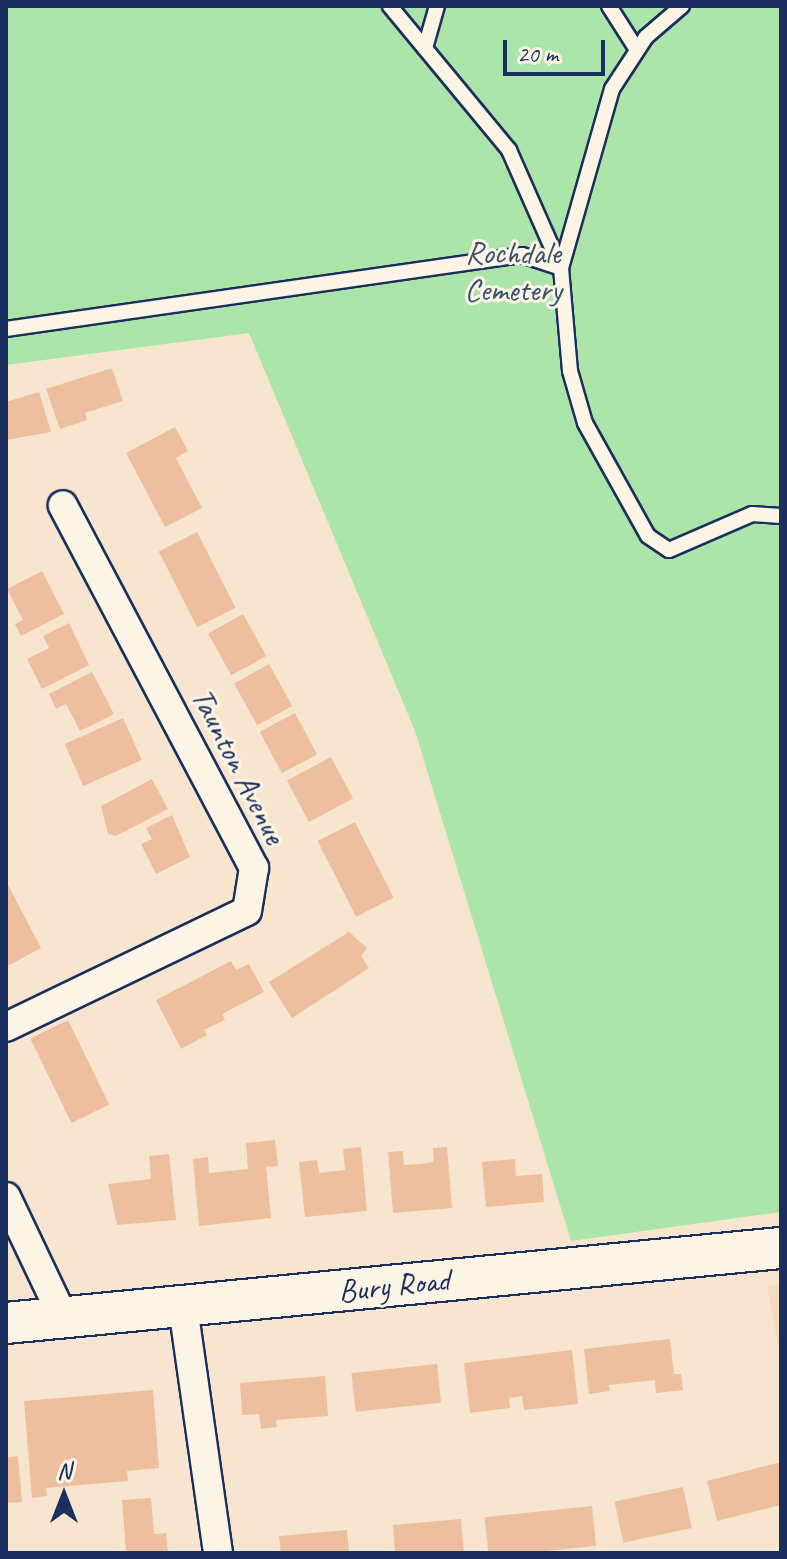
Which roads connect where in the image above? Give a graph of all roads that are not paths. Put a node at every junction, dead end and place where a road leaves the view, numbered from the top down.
1 (390, 6) edge
2 (437, 6) edge
3 (609, 6) edge
4 (682, 6) edge
5 (425, 48) junction
6 (637, 50) junction
7 (561, 268) junction
8 (6, 329) edge
9 (63, 505) dead end
10 (781, 516) edge
11 (6, 1027) edge
12 (6, 1197) edge
13 (781, 1248) edge
14 (183, 1307) junction
15 (64, 1319) junction
16 (6, 1323) edge
17 (218, 1553) edge

1 - 5 lane
2 - 5 lane
3 - 6 lane
4 - 6 lane
5 - 7 lane
6 - 7 lane
7 - 8 lane
7 - 10 lane
9 - 11 street, Taunton Avenue
12 - 15 street
13 - 14 main road, Bury Road
14 - 15 main road, Bury Road
14 - 17 street
15 - 16 main road, Bury Road

